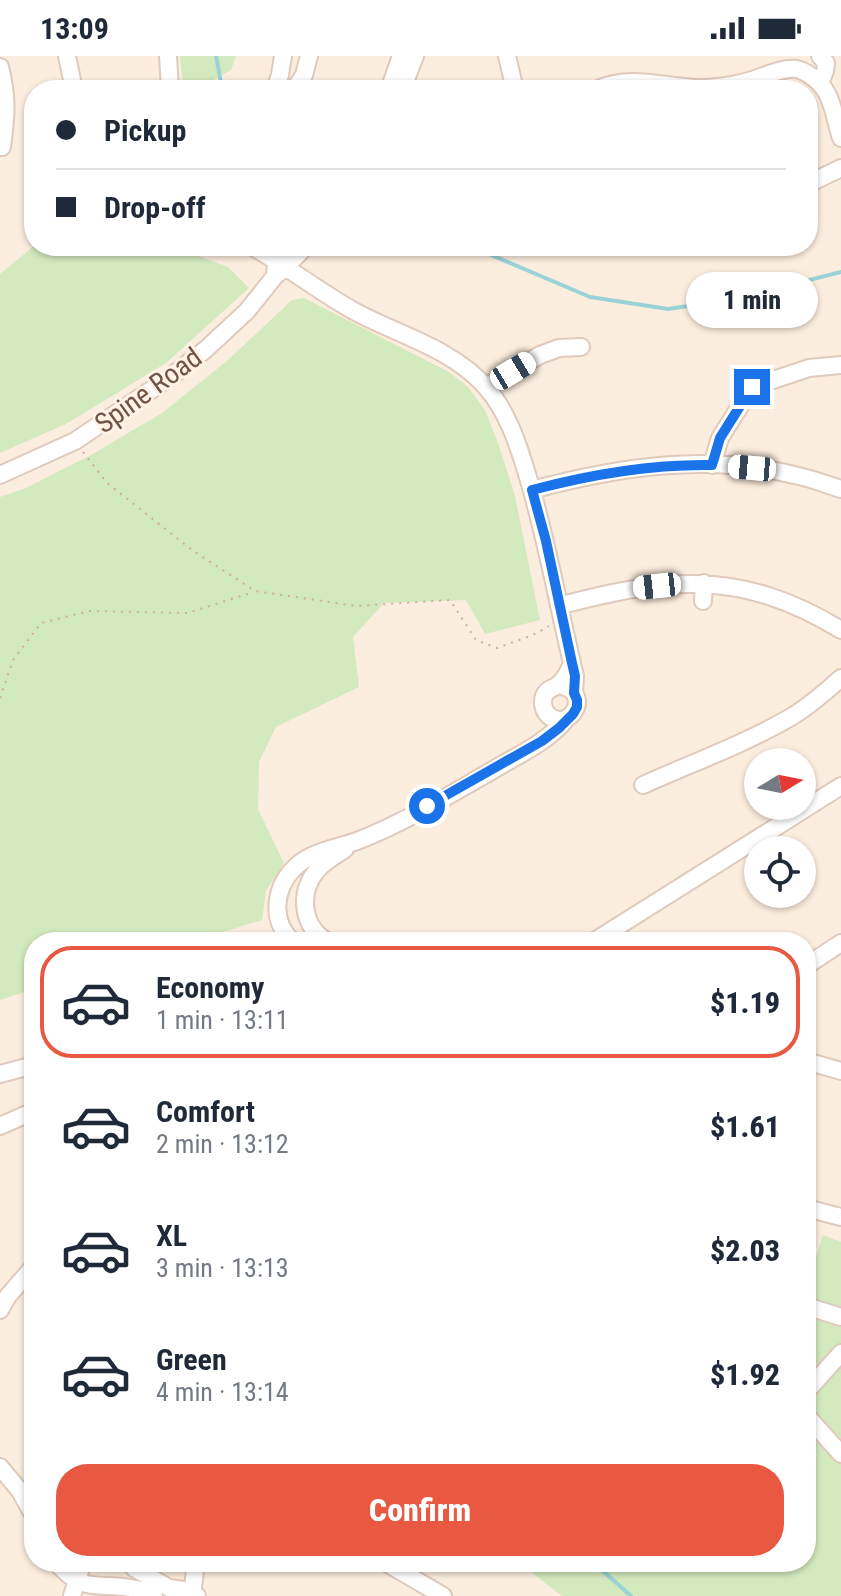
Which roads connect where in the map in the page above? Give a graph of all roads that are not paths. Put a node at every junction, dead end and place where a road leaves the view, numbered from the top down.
1 (67, 56) edge
2 (168, 56) edge
3 (283, 56) edge
4 (309, 56) edge
5 (401, 56) edge
6 (415, 56) edge
7 (507, 56) edge
8 (809, 56) edge
9 (820, 56) edge
10 (0, 67) edge
11 (797, 69) junction
12 (72, 80) edge
13 (169, 80) edge
14 (278, 80) edge
15 (301, 80) edge
16 (393, 80) edge
17 (406, 80) edge
18 (513, 80) edge
19 (751, 80) edge
20 (816, 80) edge
21 (820, 83) joint
22 (841, 138) edge
23 (2, 147) dead end
24 (841, 168) edge
25 (818, 179) edge
26 (264, 256) edge
27 (285, 256) edge
28 (294, 256) edge
29 (279, 268) junction
30 (581, 347) dead end
31 (841, 365) edge
32 (486, 387) junction
33 (712, 465) junction
34 (0, 475) edge
35 (841, 489) edge
36 (532, 490) junction
37 (704, 583) junction
38 (703, 601) dead end
39 (560, 613) junction
40 (841, 630) edge
41 (572, 663) junction
42 (841, 678) edge
43 (558, 685) junction
44 (574, 693) junction
45 (547, 715) junction
46 (567, 718) junction
47 (542, 741) junction
48 (643, 785) dead end
49 (841, 786) edge
50 (357, 841) junction
51 (283, 932) edge
52 (316, 932) edge
53 (609, 932) edge
54 (841, 943) edge
55 (816, 959) edge
56 (816, 1064) edge
57 (24, 1068) edge
58 (841, 1071) edge
59 (0, 1074) edge
60 (24, 1115) edge
61 (0, 1126) edge
62 (816, 1211) edge
63 (841, 1217) edge
64 (24, 1278) edge
65 (816, 1309) edge
66 (0, 1310) edge
67 (841, 1317) edge
68 (841, 1353) edge
69 (816, 1381) edge
70 (816, 1426) edge
71 (841, 1454) edge
72 (0, 1467) edge
73 (24, 1492) edge
74 (63, 1572) edge
75 (141, 1572) edge
76 (195, 1572) edge
77 (402, 1572) edge
78 (74, 1590) edge
79 (194, 1594) edge
80 (154, 1596) edge
81 (443, 1596) edge

1 - 12 street
2 - 13 street
3 - 14 street
4 - 15 street
5 - 16 street
6 - 17 street
7 - 18 street
8 - 11 street
9 - 21 street
10 - 23 street
11 - 19 street
11 - 20 street
21 - 22 street
24 - 25 street
26 - 29 street
27 - 29 street, Spine Road
28 - 29 street, Spine Road
29 - 32 street
29 - 34 street, Spine Road
30 - 32 street
31 - 33 street
32 - 36 street
33 - 35 street
33 - 36 street
36 - 39 street
37 - 38 street
37 - 39 street
37 - 40 street
39 - 41 street
41 - 43 street
41 - 44 street
42 - 48 street
43 - 44 street
43 - 45 street
44 - 46 street
45 - 46 street
45 - 47 street
46 - 47 street
47 - 50 street
49 - 53 street
50 - 51 street
50 - 52 street
54 - 55 street
56 - 58 street
57 - 59 street
60 - 61 street
62 - 63 street
64 - 66 street
65 - 67 street
68 - 69 street
70 - 71 street
72 - 73 street
74 - 78 street
75 - 79 street
76 - 79 street
77 - 81 street
78 - 80 street

